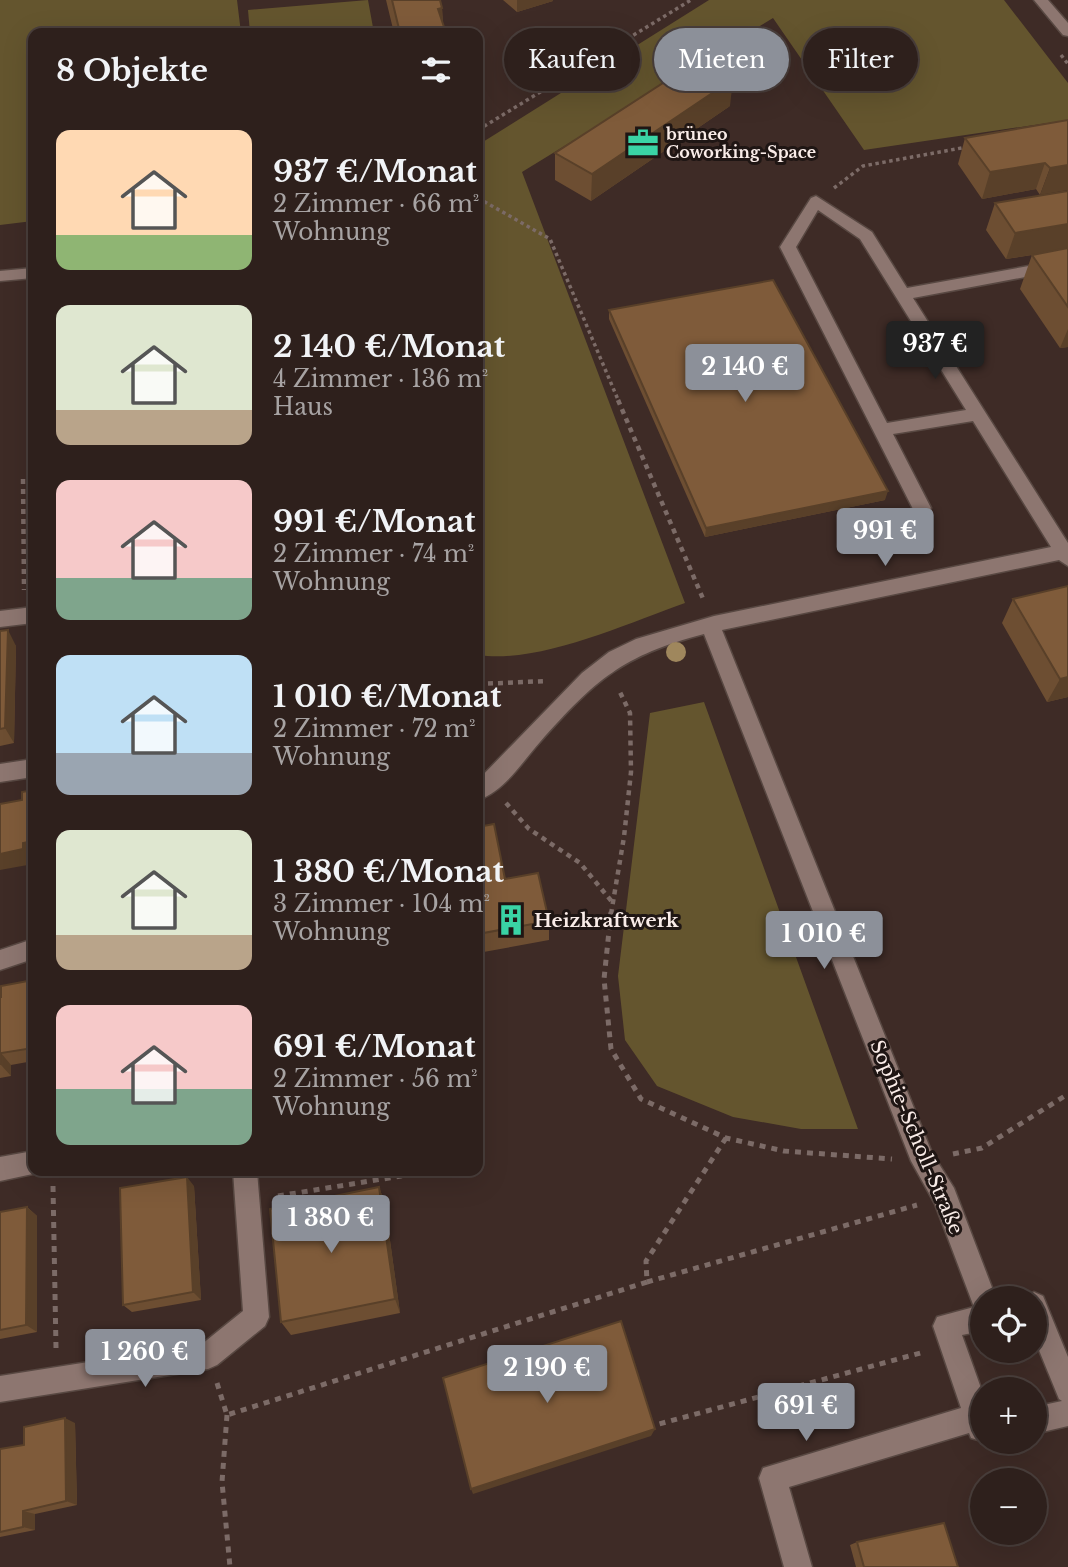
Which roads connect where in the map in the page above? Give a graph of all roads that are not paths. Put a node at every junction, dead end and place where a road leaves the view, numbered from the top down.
1 (1041, 0) edge
2 (1062, 16) edge
3 (1068, 32) edge
4 (1068, 264) edge
5 (28, 273) edge
6 (0, 276) edge
7 (903, 294) junction
8 (978, 414) junction
9 (882, 429) junction
10 (922, 508) dead end
11 (1067, 554) edge
12 (28, 615) edge
13 (0, 619) edge
14 (712, 625) junction
15 (28, 769) edge
16 (0, 773) edge
17 (485, 787) edge
18 (28, 951) edge
19 (0, 960) edge
20 (28, 1164) edge
21 (0, 1170) edge
22 (245, 1176) edge
23 (979, 1286) edge
24 (970, 1321) edge
25 (1047, 1338) edge
26 (0, 1389) edge
27 (1068, 1390) edge
28 (970, 1397) edge
29 (1068, 1413) edge
30 (1047, 1418) edge
31 (970, 1425) edge
32 (798, 1567) edge

1 - 2 street
2 - 3 street
4 - 7 street
5 - 6 street
7 - 8 street
7 - 9 street
8 - 9 street
8 - 11 street
9 - 10 street
11 - 14 street
12 - 13 street
14 - 17 street
14 - 23 street, Sophie-Scholl-Straße
15 - 16 street
18 - 19 street
20 - 21 street
22 - 26 street
24 - 28 street
25 - 27 street
29 - 30 street
31 - 32 street

